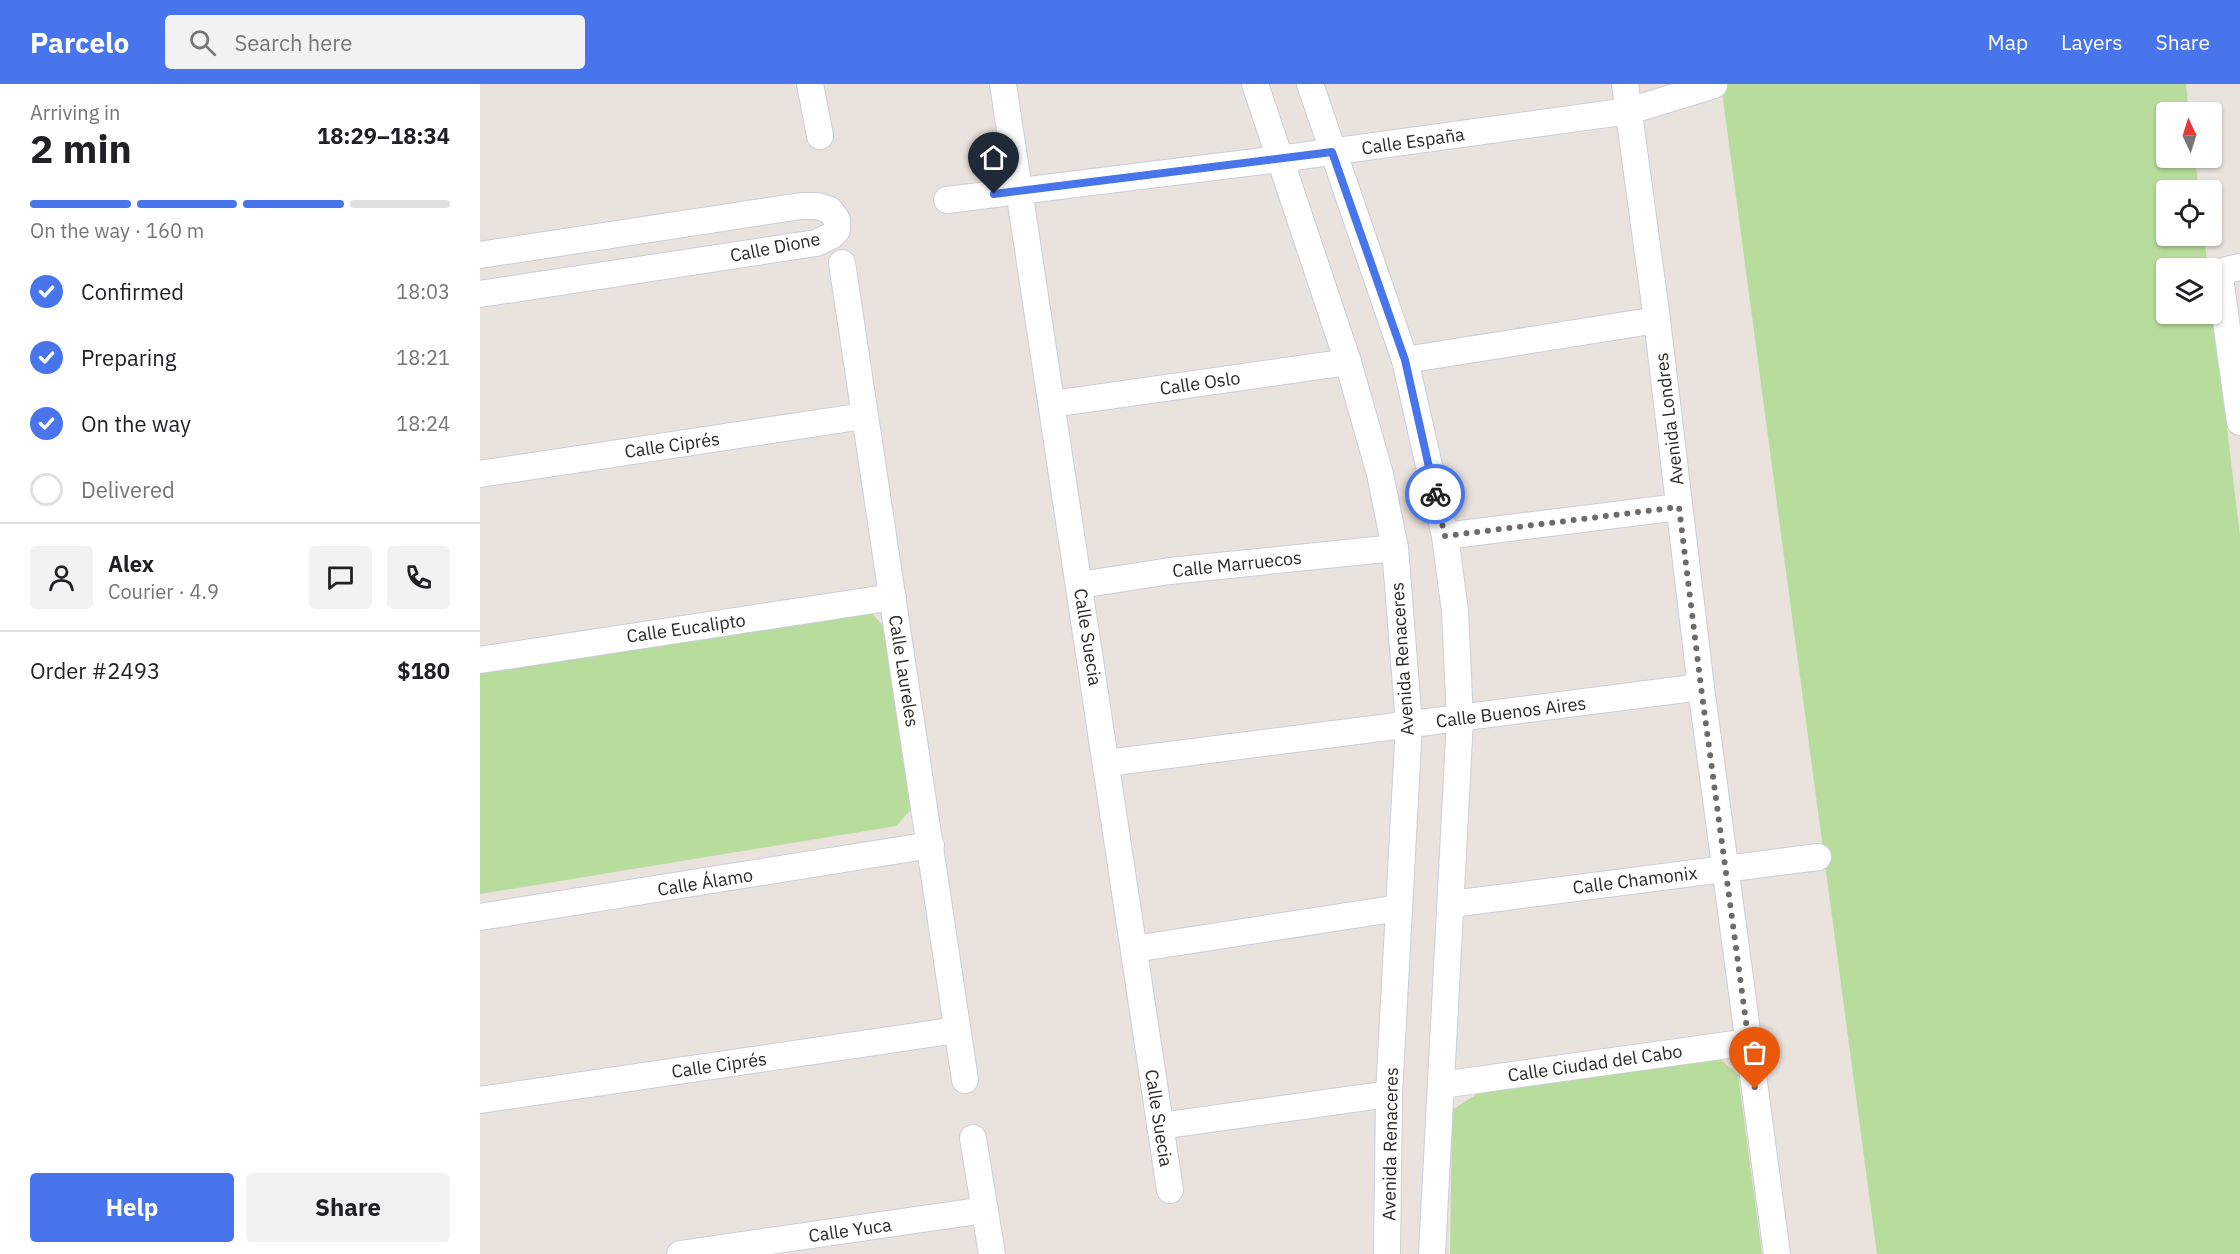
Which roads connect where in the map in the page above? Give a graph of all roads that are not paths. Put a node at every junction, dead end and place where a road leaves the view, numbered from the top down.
1 (810, 84) edge
2 (1002, 84) edge
3 (1255, 84) edge
4 (1310, 84) edge
5 (1625, 84) edge
6 (1714, 86) edge
7 (1629, 111) junction
8 (820, 135) dead end
9 (1332, 152) junction
10 (1280, 159) junction
11 (1018, 191) junction
12 (947, 200) dead end
13 (480, 255) edge
14 (842, 263) dead end
15 (2240, 267) edge
16 (480, 294) edge
17 (1657, 320) junction
18 (1405, 360) junction
19 (1348, 362) junction
20 (1052, 404) junction
21 (864, 417) junction
22 (2240, 422) edge
23 (480, 474) edge
24 (1679, 507) junction
25 (1445, 536) junction
26 (1395, 548) junction
27 (1080, 585) junction
28 (893, 597) junction
29 (480, 660) edge
30 (1701, 687) junction
31 (1460, 719) junction
32 (1409, 724) junction
33 (1107, 763) junction
34 (931, 845) junction
35 (1818, 857) dead end
36 (1726, 868) junction
37 (1452, 904) junction
38 (1400, 908) junction
39 (480, 917) edge
40 (1134, 950) junction
41 (957, 1030) junction
42 (1749, 1042) junction
43 (965, 1080) dead end
44 (1441, 1084) junction
45 (1389, 1094) junction
46 (480, 1100) edge
47 (1160, 1126) junction
48 (973, 1138) dead end
49 (1170, 1190) dead end
50 (985, 1210) junction
51 (680, 1254) edge
52 (992, 1254) edge
53 (1388, 1254) edge
54 (1432, 1254) edge
55 (1777, 1254) edge

1 - 8 street
2 - 11 street, Calle Suecia
3 - 10 street, Avenida Renaceres
4 - 9 street
5 - 7 street, Avenida Londres
6 - 7 street, Calle España
7 - 9 street, Calle España
7 - 17 street, Avenida Londres
9 - 10 street, Calle España
9 - 18 street
10 - 11 street, Calle España
10 - 19 street, Avenida Renaceres
11 - 12 street, Calle España
11 - 20 street, Calle Suecia
13 - 16 street, Calle Dione
14 - 21 street, Calle Laureles
15 - 22 street
17 - 18 street
17 - 24 street, Avenida Londres
18 - 25 street
19 - 20 street, Calle Oslo
19 - 26 street, Avenida Renaceres
20 - 27 street, Calle Suecia
21 - 23 street, Calle Ciprés
21 - 28 street, Calle Laureles
24 - 25 street
24 - 30 street, Avenida Londres
25 - 31 street
26 - 27 street, Calle Marruecos
26 - 32 street, Avenida Renaceres
27 - 33 street, Calle Suecia
28 - 29 street, Calle Eucalipto
28 - 34 street, Calle Laureles
30 - 31 street, Calle Buenos Aires
30 - 36 street, Avenida Londres
31 - 32 street, Calle Buenos Aires
31 - 37 street
32 - 33 street, Calle Buenos Aires
32 - 38 street, Avenida Renaceres
33 - 40 street, Calle Suecia
34 - 39 street, Calle Álamo
34 - 41 street, Calle Laureles
35 - 36 street, Calle Chamonix
36 - 37 street, Calle Chamonix
36 - 42 street, Avenida Londres
37 - 44 street
38 - 40 street
38 - 45 street, Avenida Renaceres
40 - 47 street, Calle Suecia
41 - 43 street, Calle Laureles
41 - 46 street, Calle Ciprés
42 - 44 street, Calle Ciudad del Cabo
42 - 55 street, Avenida Londres
44 - 54 street
45 - 47 street
45 - 53 street, Avenida Renaceres
47 - 49 street, Calle Suecia
48 - 50 street
50 - 51 street, Calle Yuca
50 - 52 street

